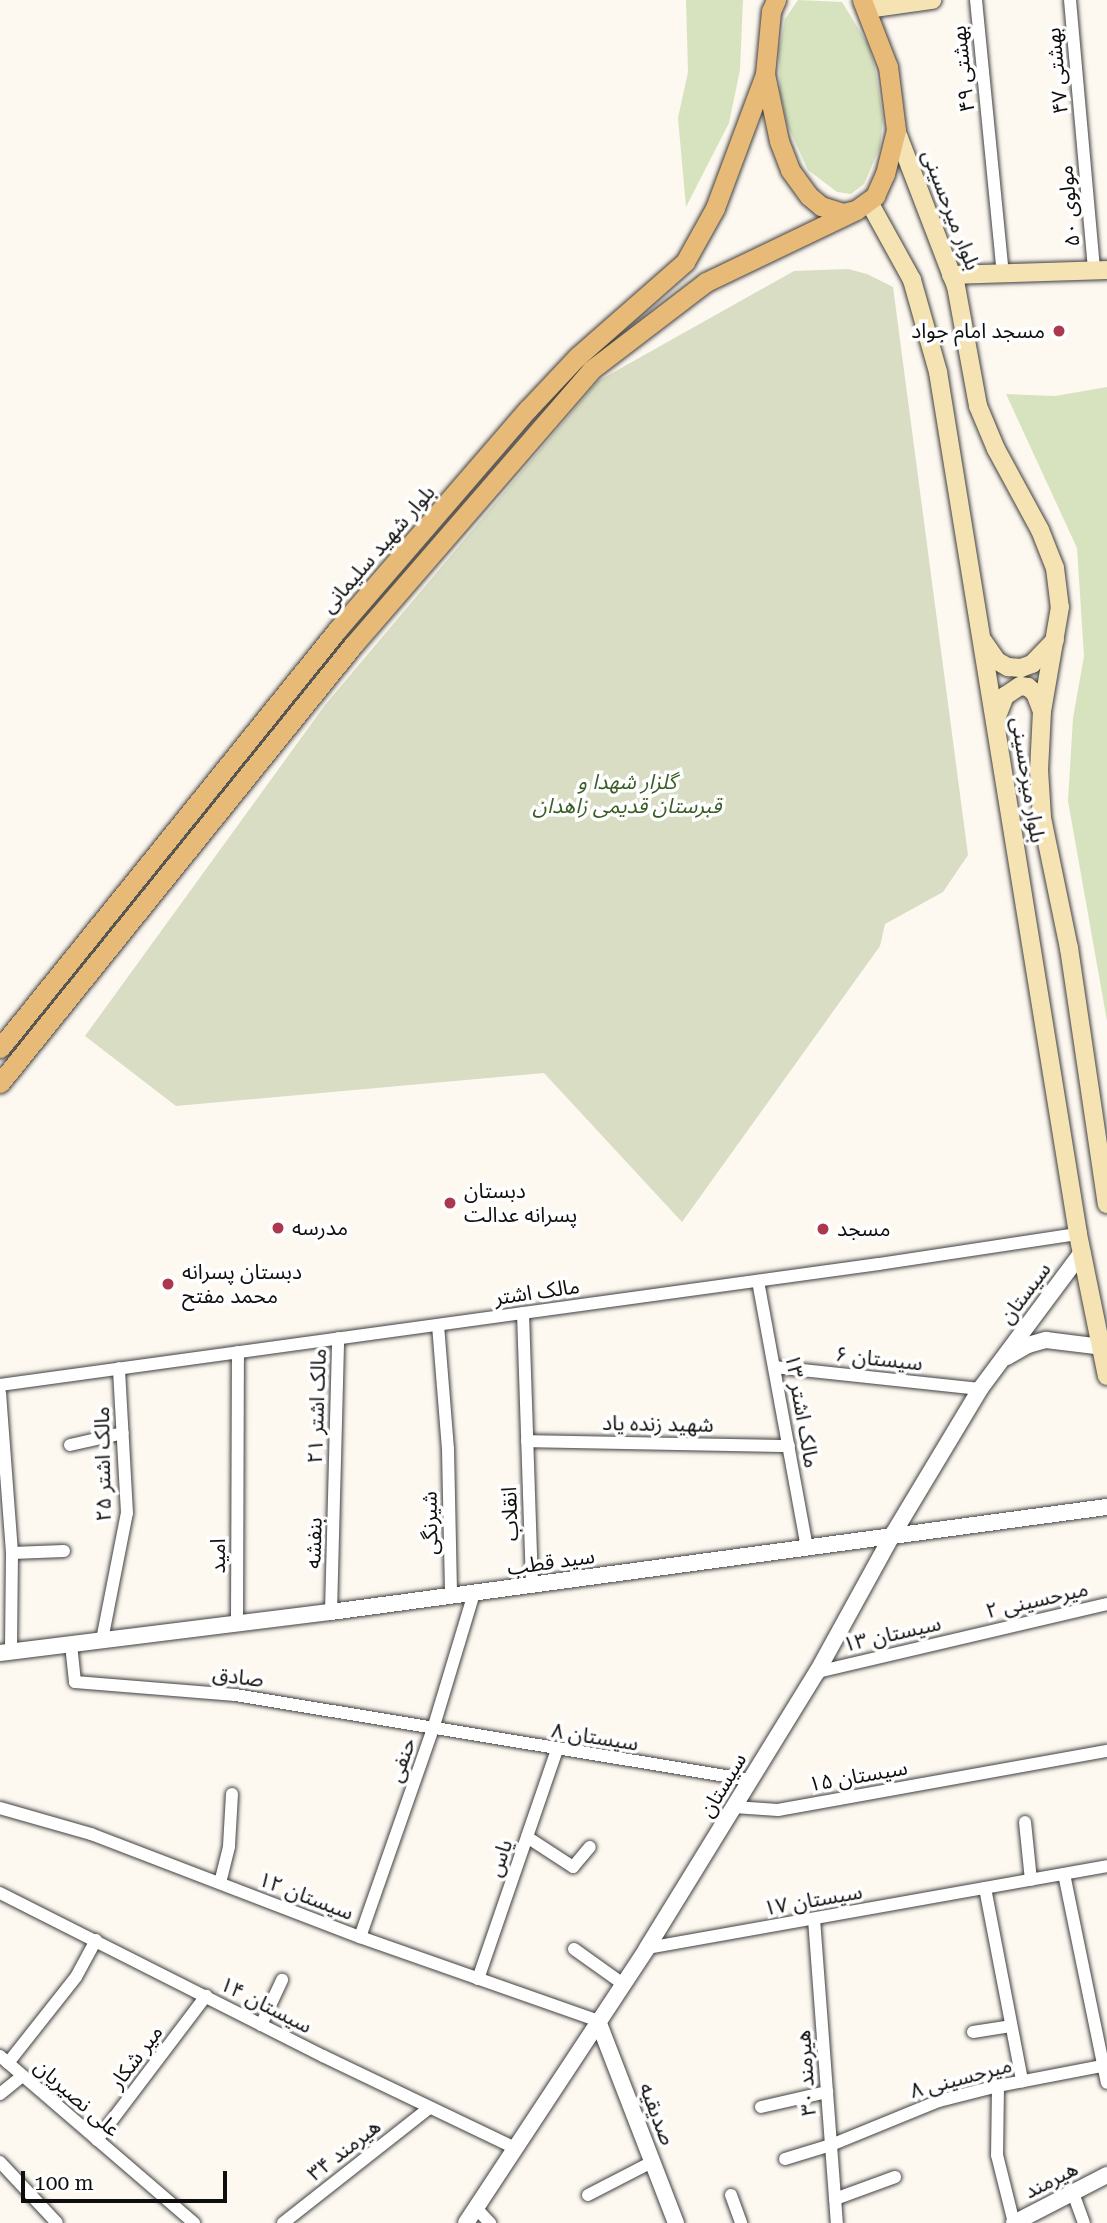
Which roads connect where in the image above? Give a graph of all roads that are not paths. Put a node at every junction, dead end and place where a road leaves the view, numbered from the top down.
1 (932, 0) edge
2 (976, 0) edge
3 (1070, 0) edge
4 (773, 4) edge
5 (865, 4) edge
6 (765, 74) junction
7 (896, 130) junction
8 (1082, 139) joint
9 (863, 206) junction
10 (1101, 270) edge
11 (1003, 273) junction
12 (951, 275) junction
13 (1057, 637) junction
14 (981, 638) junction
15 (1042, 711) junction
16 (995, 721) junction
17 (0, 1048) edge
18 (0, 1083) edge
19 (1090, 1088) junction
20 (1107, 1103) edge
21 (1107, 1204) edge
22 (1078, 1234) junction
23 (1082, 1252) junction
24 (758, 1281) junction
25 (523, 1313) junction
26 (438, 1325) junction
27 (338, 1338) junction
28 (1102, 1347) junction
29 (238, 1352) junction
30 (1002, 1360) junction
31 (774, 1367) junction
32 (119, 1368) junction
33 (1107, 1376) edge
34 (0, 1385) edge
35 (980, 1389) junction
36 (0, 1393) edge
37 (122, 1433) junction
38 (527, 1441) junction
39 (70, 1445) dead end
40 (789, 1446) junction
41 (335, 1475) joint
42 (1107, 1507) edge
43 (893, 1534) junction
44 (807, 1549) junction
45 (64, 1551) dead end
46 (12, 1553) junction
47 (532, 1585) junction
48 (474, 1593) junction
49 (451, 1596) junction
50 (1107, 1604) edge
51 (331, 1612) junction
52 (237, 1623) junction
53 (976, 1635) joint
54 (102, 1640) junction
55 (71, 1644) junction
56 (6, 1652) edge
57 (817, 1672) junction
58 (433, 1729) junction
59 (557, 1750) junction
60 (1107, 1751) edge
61 (750, 1780) junction
62 (232, 1794) dead end
63 (734, 1807) junction
64 (0, 1808) edge
65 (1025, 1822) dead end
66 (527, 1836) junction
67 (590, 1847) dead end
68 (1107, 1866) edge
69 (1064, 1874) junction
70 (1031, 1880) junction
71 (220, 1883) junction
72 (985, 1888) junction
73 (0, 1893) edge
74 (814, 1919) junction
75 (360, 1937) junction
76 (96, 1940) junction
77 (647, 1948) junction
78 (574, 1949) dead end
79 (478, 1979) junction
80 (282, 1980) dead end
81 (623, 1984) junction
82 (205, 1996) junction
83 (598, 2021) junction
84 (261, 2025) junction
85 (1011, 2026) junction
86 (972, 2032) dead end
87 (4, 2060) edge
88 (1105, 2066) edge
89 (22, 2076) junction
90 (1022, 2081) junction
91 (1107, 2083) edge
92 (998, 2086) junction
93 (827, 2092) junction
94 (0, 2094) edge
95 (761, 2107) dead end
96 (429, 2108) junction
97 (96, 2140) junction
98 (831, 2145) junction
99 (515, 2148) junction
100 (785, 2159) dead end
101 (0, 2162) edge
102 (652, 2162) junction
103 (1107, 2175) edge
104 (895, 2177) dead end
105 (1073, 2193) junction
106 (588, 2195) dead end
107 (731, 2195) dead end
108 (835, 2199) junction
109 (476, 2208) junction
110 (834, 2222) edge
111 (57, 2223) edge
112 (194, 2223) edge
113 (284, 2223) edge
114 (466, 2223) edge
115 (490, 2223) edge
116 (676, 2223) edge
117 (741, 2223) edge
118 (1014, 2223) edge
119 (1084, 2223) edge

1 - 5 main road
2 - 11 street, بهشتی ۴۹
3 - 8 street, بهشتی ۴۷
4 - 6 main road
5 - 7 main road
6 - 9 main road
6 - 17 main road, بلوار شهید سلیمانی
7 - 9 main road
7 - 12 main road, بلوار میرحسینی
8 - 10 street, مولوی ۵۰
9 - 14 main road, بلوار میرحسینی
9 - 18 main road
10 - 11 main road
11 - 12 main road
12 - 13 main road, بلوار میرحسینی
13 - 14 main road
13 - 15 main road, بلوار میرحسینی
14 - 16 main road, بلوار میرحسینی
15 - 16 main road
15 - 19 main road, بلوار میرحسینی
16 - 22 main road, بلوار میرحسینی
19 - 20 main road
19 - 21 main road, بلوار میرحسینی
22 - 23 main road, بلوار میرحسینی
22 - 24 street, مالک اشتر
23 - 28 main road, بلوار میرحسینی
23 - 30 street, سیستان
24 - 25 street, مالک اشتر
24 - 31 street, مالک اشتر ۱۳
25 - 26 street, مالک اشتر
25 - 38 street, انقلاب
26 - 27 street, مالک اشتر
26 - 49 street, شیرنگی
27 - 29 street, مالک اشتر
27 - 41 street, مالک اشتر ۲۱
28 - 30 street, سیستان
28 - 33 main road, بلوار میرحسینی
29 - 32 street, مالک اشتر
29 - 52 street, امید
30 - 35 street, سیستان
31 - 35 street, سیستان ۶
31 - 40 street, مالک اشتر ۱۳
32 - 34 street, مالک اشتر
32 - 37 street, مالک اشتر ۲۵
35 - 43 street, سیستان
36 - 46 street
37 - 39 street
37 - 54 street, مالک اشتر ۲۵
38 - 40 street, شهید زنده یاد
38 - 47 street, انقلاب
40 - 44 street, مالک اشتر ۱۳
41 - 51 street, بنفشه
42 - 43 street, سید قطب
43 - 44 street, سید قطب
43 - 57 street, سیستان
44 - 47 street, سید قطب
45 - 46 street
46 - 56 street
47 - 48 street, سید قطب
48 - 49 street, سید قطب
48 - 58 street, حنفی
49 - 51 street, سید قطب
50 - 53 street, میرحسینی ۲
51 - 52 street, سید قطب
52 - 54 street, سید قطب
53 - 57 street, سیستان ۱۳
54 - 55 street, سید قطب
55 - 56 street, سید قطب
55 - 58 street, صادق
57 - 61 street, سیستان
58 - 59 street, سیستان ۸
58 - 75 street, حنفی
59 - 61 street, سیستان ۸
59 - 66 street, یاس
60 - 63 street, سیستان ۱۵
61 - 63 street, سیستان
62 - 71 street
63 - 77 street, سیستان
64 - 71 street, سیستان ۱۲
65 - 70 street
66 - 67 street
66 - 79 street, یاس
68 - 69 street, سیستان ۱۷
69 - 70 street, سیستان ۱۷
69 - 88 street
70 - 72 street, سیستان ۱۷
71 - 75 street, سیستان ۱۲
72 - 74 street, سیستان ۱۷
72 - 85 street
73 - 76 street, سیستان ۱۴
74 - 77 street, سیستان ۱۷
74 - 93 street, هیرمند ۳۰
75 - 79 street, سیستان ۱۲
76 - 82 street, سیستان ۱۴
76 - 87 street
77 - 81 street, سیستان
78 - 81 street
79 - 83 street, سیستان ۱۲
80 - 84 street
81 - 83 street, سیستان
82 - 84 street, سیستان ۱۴
82 - 97 street, میر شکار
83 - 99 street, سیستان
83 - 102 street, صدیقیه
84 - 96 street, سیستان ۱۴
85 - 86 street
85 - 90 street
87 - 89 street, علی نصیریان
88 - 90 street, میرحسینی ۸
88 - 91 street
89 - 94 street
89 - 97 street, علی نصیریان
90 - 92 street, میرحسینی ۸
92 - 98 street, میرحسینی ۸
92 - 118 street
93 - 95 street
93 - 98 street, هیرمند ۳۰
96 - 99 street, سیستان ۱۴
96 - 113 street, هیرمند ۳۴
97 - 112 street, علی نصیریان
98 - 100 street, میرحسینی ۸
98 - 108 street, هیرمند ۳۰
99 - 109 street, سیستان
101 - 111 street
102 - 106 street
102 - 116 street, صدیقیه
103 - 105 street, هیرمند
104 - 108 street
105 - 118 street, هیرمند
105 - 119 street
107 - 117 street
108 - 110 street, هیرمند ۳۰
109 - 114 street, سیستان
109 - 115 street

